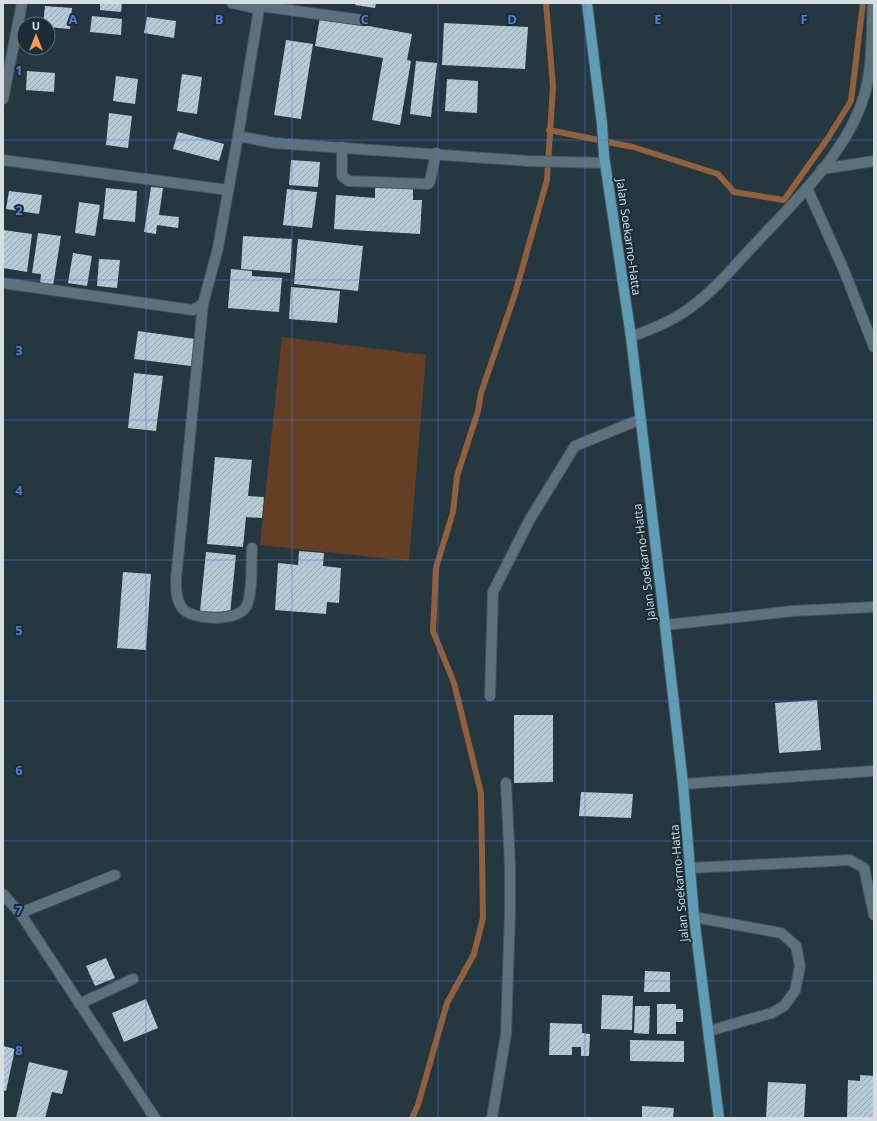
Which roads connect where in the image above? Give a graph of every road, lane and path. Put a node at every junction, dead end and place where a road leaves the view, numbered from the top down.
1 (22, 3) edge
2 (232, 3) edge
3 (587, 3) edge
4 (873, 3) edge
5 (260, 6) edge
6 (362, 20) dead end
7 (871, 76) edge
8 (3, 99) edge
9 (238, 136) junction
10 (342, 147) junction
11 (436, 153) junction
12 (3, 160) edge
13 (604, 160) junction
14 (874, 161) edge
15 (822, 169) junction
16 (807, 188) junction
17 (228, 190) junction
18 (3, 283) edge
19 (203, 304) junction
20 (631, 337) junction
21 (874, 347) edge
22 (640, 419) junction
23 (252, 548) dead end
24 (874, 607) edge
25 (665, 625) junction
26 (490, 696) dead end
27 (874, 771) edge
28 (506, 783) dead end
29 (683, 784) junction
30 (691, 868) junction
31 (115, 875) dead end
32 (3, 894) edge
33 (20, 914) junction
34 (874, 915) edge
35 (694, 917) junction
36 (133, 979) dead end
37 (79, 1004) junction
38 (709, 1031) junction
39 (155, 1118) edge
40 (492, 1118) edge
41 (720, 1118) edge

1 - 8 street
2 - 5 street
3 - 13 main road, Jalan Soekarno-Hatta
4 - 7 street
5 - 6 street
5 - 9 street
7 - 15 street
9 - 10 street
9 - 17 street
10 - 11 street
10 - 11 street
11 - 13 street
12 - 17 street
13 - 20 main road, Jalan Soekarno-Hatta
14 - 15 street
15 - 16 street
16 - 20 street
16 - 21 street
17 - 19 street
18 - 19 street
19 - 23 street
20 - 22 main road, Jalan Soekarno-Hatta
22 - 25 main road, Jalan Soekarno-Hatta
22 - 26 street
24 - 25 street
25 - 29 main road, Jalan Soekarno-Hatta
27 - 29 street
28 - 40 street
29 - 30 main road, Jalan Soekarno-Hatta
30 - 34 street
30 - 35 main road, Jalan Soekarno-Hatta
31 - 33 street
32 - 33 street
33 - 37 street
35 - 38 main road, Jalan Soekarno-Hatta
35 - 38 street
36 - 37 street
37 - 39 street
38 - 41 main road, Jalan Soekarno-Hatta

